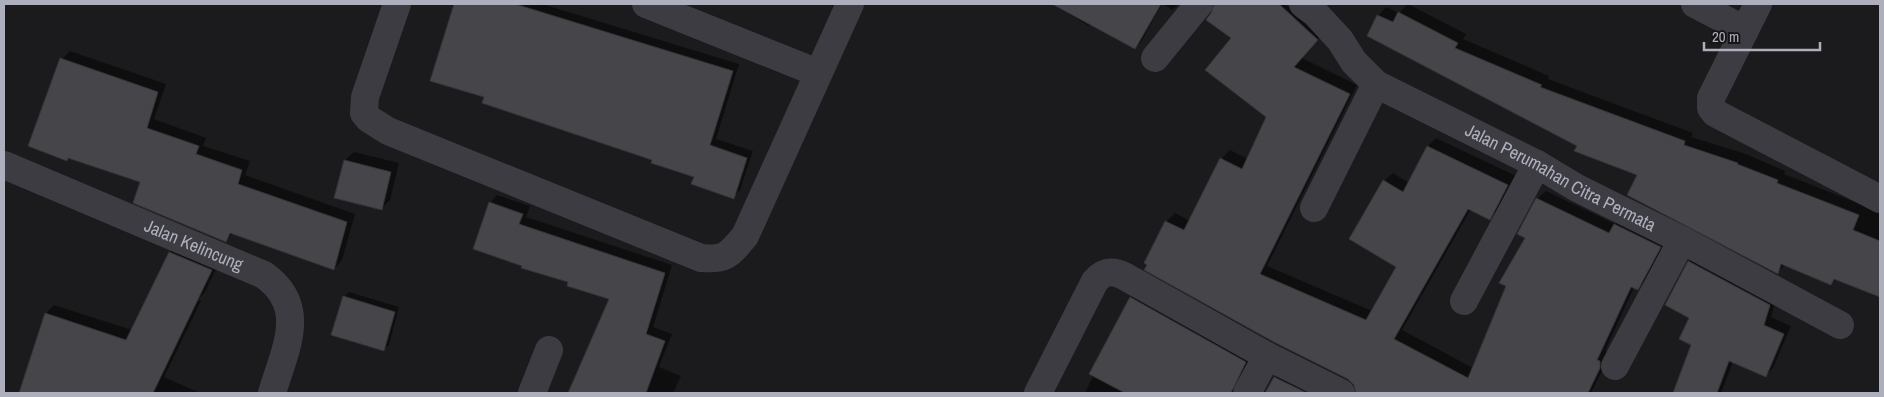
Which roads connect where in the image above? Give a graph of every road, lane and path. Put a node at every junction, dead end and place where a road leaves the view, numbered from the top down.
1 (397, 4) edge
2 (646, 4) edge
3 (850, 4) edge
4 (1199, 4) edge
5 (1303, 4) edge
6 (1694, 4) edge
7 (1758, 4) edge
8 (1744, 30) junction
9 (1155, 58) dead end
10 (818, 73) junction
11 (1376, 84) junction
12 (1537, 164) junction
13 (4, 165) edge
14 (1880, 199) edge
15 (1314, 208) dead end
16 (1682, 240) junction
17 (1464, 302) dead end
18 (1840, 325) dead end
19 (549, 350) dead end
20 (1267, 356) junction
21 (1616, 366) dead end
22 (272, 393) edge
23 (532, 393) edge
24 (1038, 393) edge
25 (1247, 393) edge
26 (1341, 393) edge

1 - 10 street
2 - 10 street
3 - 10 street
4 - 9 street
5 - 11 street, Jalan Perumahan Citra Permata
6 - 8 street
7 - 8 street
8 - 14 street
11 - 12 street, Jalan Perumahan Citra Permata
11 - 15 street
12 - 16 street, Jalan Perumahan Citra Permata
12 - 17 street
13 - 22 street, Jalan Kelincung
16 - 18 street, Jalan Perumahan Citra Permata
16 - 21 street
19 - 23 street
20 - 24 street
20 - 25 street
20 - 26 street

